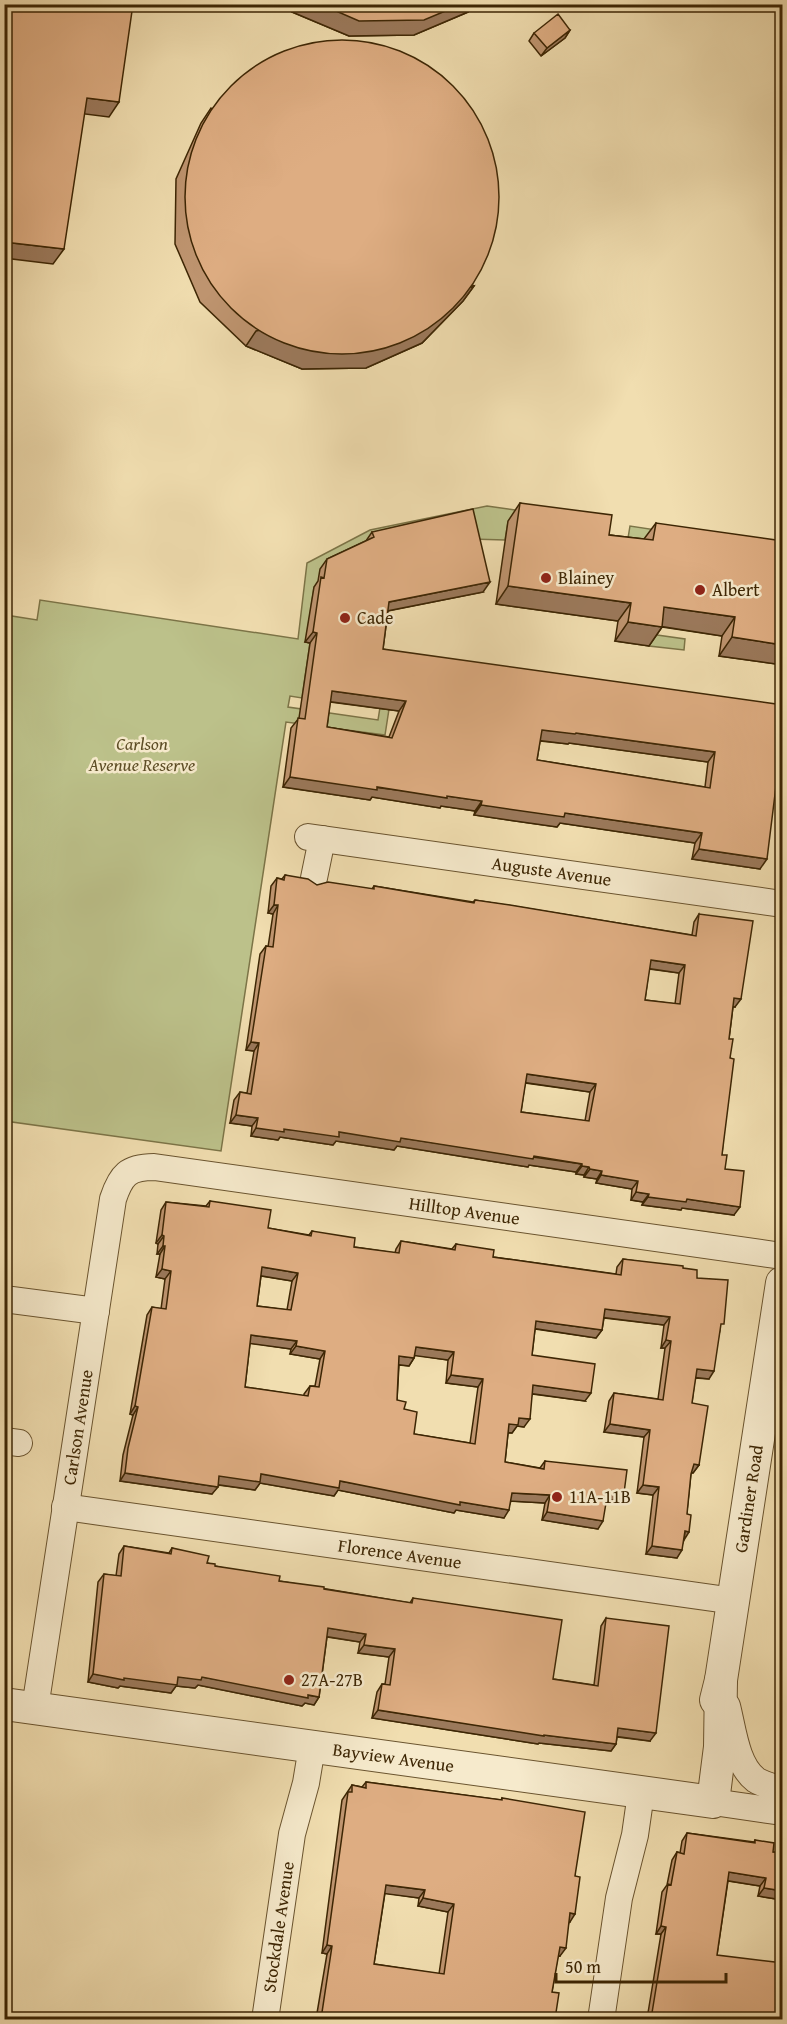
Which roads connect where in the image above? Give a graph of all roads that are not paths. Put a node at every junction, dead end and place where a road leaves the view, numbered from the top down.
1 (314, 878) dead end
2 (783, 904) edge
3 (146, 1167) joint
4 (783, 1256) edge
5 (783, 1283) edge
6 (4, 1299) edge
7 (96, 1311) junction
8 (65, 1507) junction
9 (734, 1601) junction
10 (721, 1680) junction
11 (4, 1704) edge
12 (35, 1708) junction
13 (305, 1746) junction
14 (783, 1790) edge
15 (634, 1792) junction
16 (704, 1801) junction
17 (783, 1812) edge
18 (265, 2019) edge
19 (601, 2019) edge

1 - 2 street, Auguste Avenue
3 - 4 street, Hilltop Avenue
3 - 7 street, Carlson Avenue
5 - 9 street, Gardiner Road
6 - 7 street
7 - 8 street, Carlson Avenue
8 - 9 street, Florence Avenue
8 - 12 street, Carlson Avenue
9 - 10 street, Gardiner Road
10 - 14 street, Gardiner Road
10 - 16 street, Gardiner Road
11 - 12 street, Bayview Avenue
12 - 13 street, Bayview Avenue
13 - 15 street, Bayview Avenue
13 - 18 street, Stockdale Avenue
15 - 16 street, Bayview Avenue
15 - 19 street
16 - 17 street, Bayview Avenue

